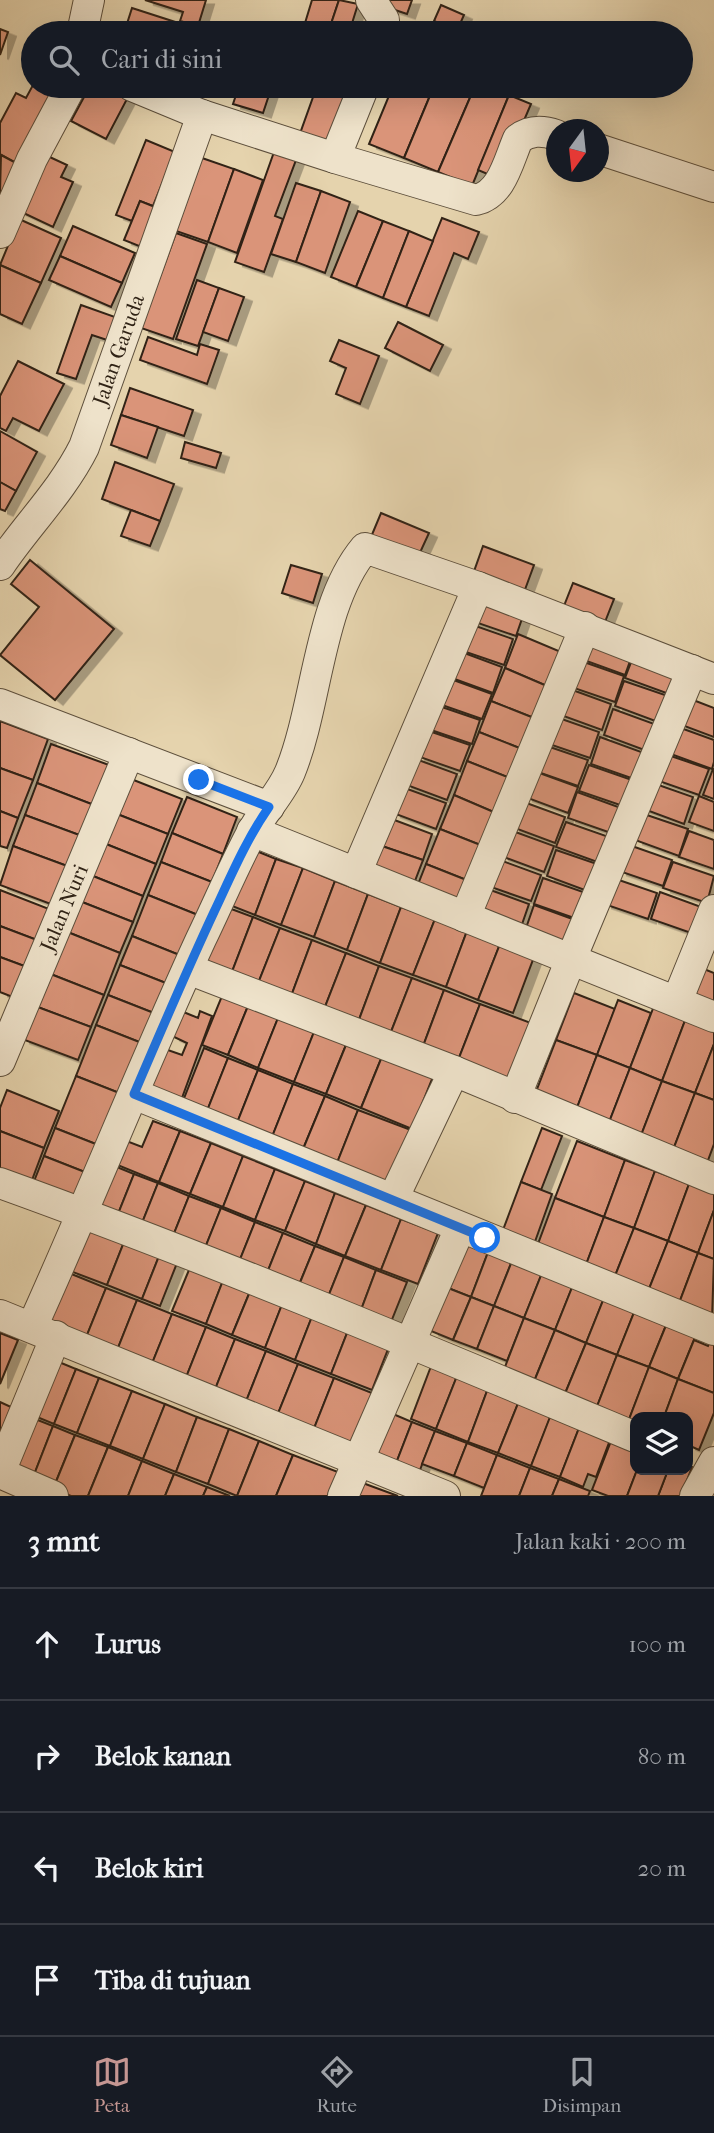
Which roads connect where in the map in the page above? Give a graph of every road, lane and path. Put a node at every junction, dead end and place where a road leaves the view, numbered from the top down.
1 (89, 0) edge
2 (371, 0) edge
3 (85, 21) edge
4 (384, 21) edge
5 (65, 98) edge
6 (161, 98) edge
7 (359, 98) edge
8 (202, 115) junction
9 (546, 131) edge
10 (609, 153) edge
11 (335, 158) junction
12 (714, 187) edge
13 (0, 233) edge
14 (0, 565) edge
15 (478, 587) junction
16 (585, 627) junction
17 (703, 674) edge
18 (0, 704) edge
19 (128, 753) junction
20 (269, 807) junction
21 (252, 831) junction
22 (356, 873) junction
23 (714, 910) edge
24 (465, 917) junction
25 (570, 959) junction
26 (188, 969) junction
27 (677, 1002) junction
28 (714, 1017) edge
29 (1, 1055) edge
30 (454, 1071) junction
31 (134, 1094) junction
32 (516, 1098) junction
33 (714, 1179) edge
34 (0, 1183) edge
35 (393, 1199) junction
36 (83, 1213) junction
37 (460, 1228) junction
38 (0, 1315) edge
39 (714, 1330) edge
40 (43, 1331) junction
41 (410, 1342) junction
42 (630, 1435) edge
43 (358, 1460) junction
44 (704, 1463) edge
45 (0, 1472) edge
46 (54, 1496) edge
47 (342, 1496) edge
48 (445, 1496) edge
49 (695, 1496) edge

1 - 3 street
2 - 4 street
5 - 13 street
6 - 8 street
7 - 11 street
8 - 11 street
8 - 14 street, Jalan Garuda
9 - 11 street
10 - 12 street
15 - 16 street
15 - 20 street
15 - 22 street
16 - 17 street
16 - 24 street
17 - 25 street
18 - 19 street
19 - 20 street
19 - 29 street, Jalan Nuri
20 - 21 street
21 - 22 street
21 - 26 street
22 - 24 street
23 - 27 street
24 - 25 street
25 - 27 street
25 - 32 street
26 - 30 street
26 - 31 street
27 - 28 street
30 - 32 street
30 - 35 street
31 - 35 street
31 - 36 street
32 - 33 street
34 - 36 street
35 - 37 street
36 - 40 street
36 - 41 street
37 - 39 street
37 - 41 street
38 - 40 street
40 - 43 street
40 - 45 street
41 - 42 street
41 - 43 street
43 - 47 street
43 - 48 street
44 - 49 street
45 - 46 street

